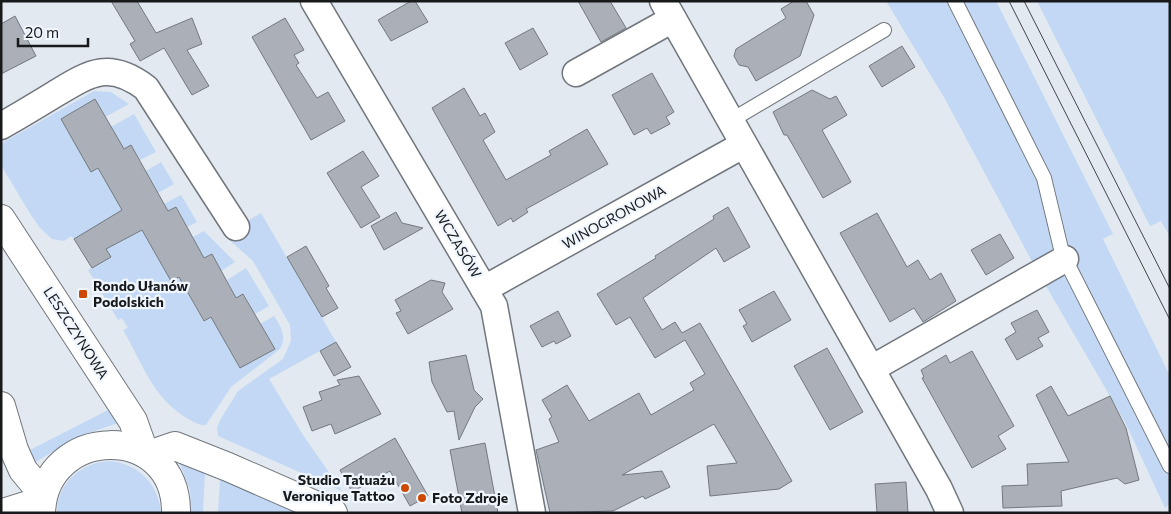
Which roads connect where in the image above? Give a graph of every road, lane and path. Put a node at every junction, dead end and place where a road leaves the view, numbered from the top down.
1 (314, 1) edge
2 (955, 1) edge
3 (668, 10) edge
4 (884, 30) dead end
5 (576, 73) dead end
6 (730, 121) junction
7 (1, 126) edge
8 (743, 145) junction
9 (1, 219) edge
10 (236, 227) dead end
11 (1065, 259) junction
12 (484, 289) junction
13 (871, 369) junction
14 (1, 406) edge
15 (147, 454) junction
16 (1170, 466) edge
17 (42, 502) edge
18 (3, 513) edge
19 (176, 513) edge
20 (333, 513) edge
21 (532, 513) edge
22 (950, 513) edge

1 - 12 street, WCZASÓW
2 - 11 lane
3 - 5 street
3 - 6 street
4 - 6 lane
6 - 8 street
7 - 10 street
8 - 12 street, WINOGRONOWA
8 - 13 street
9 - 15 street, LESZCZYNOWA
11 - 13 street
11 - 16 lane
12 - 21 street, WCZASÓW
13 - 22 street
14 - 17 street
15 - 17 street
15 - 19 street
15 - 20 street
17 - 18 street

